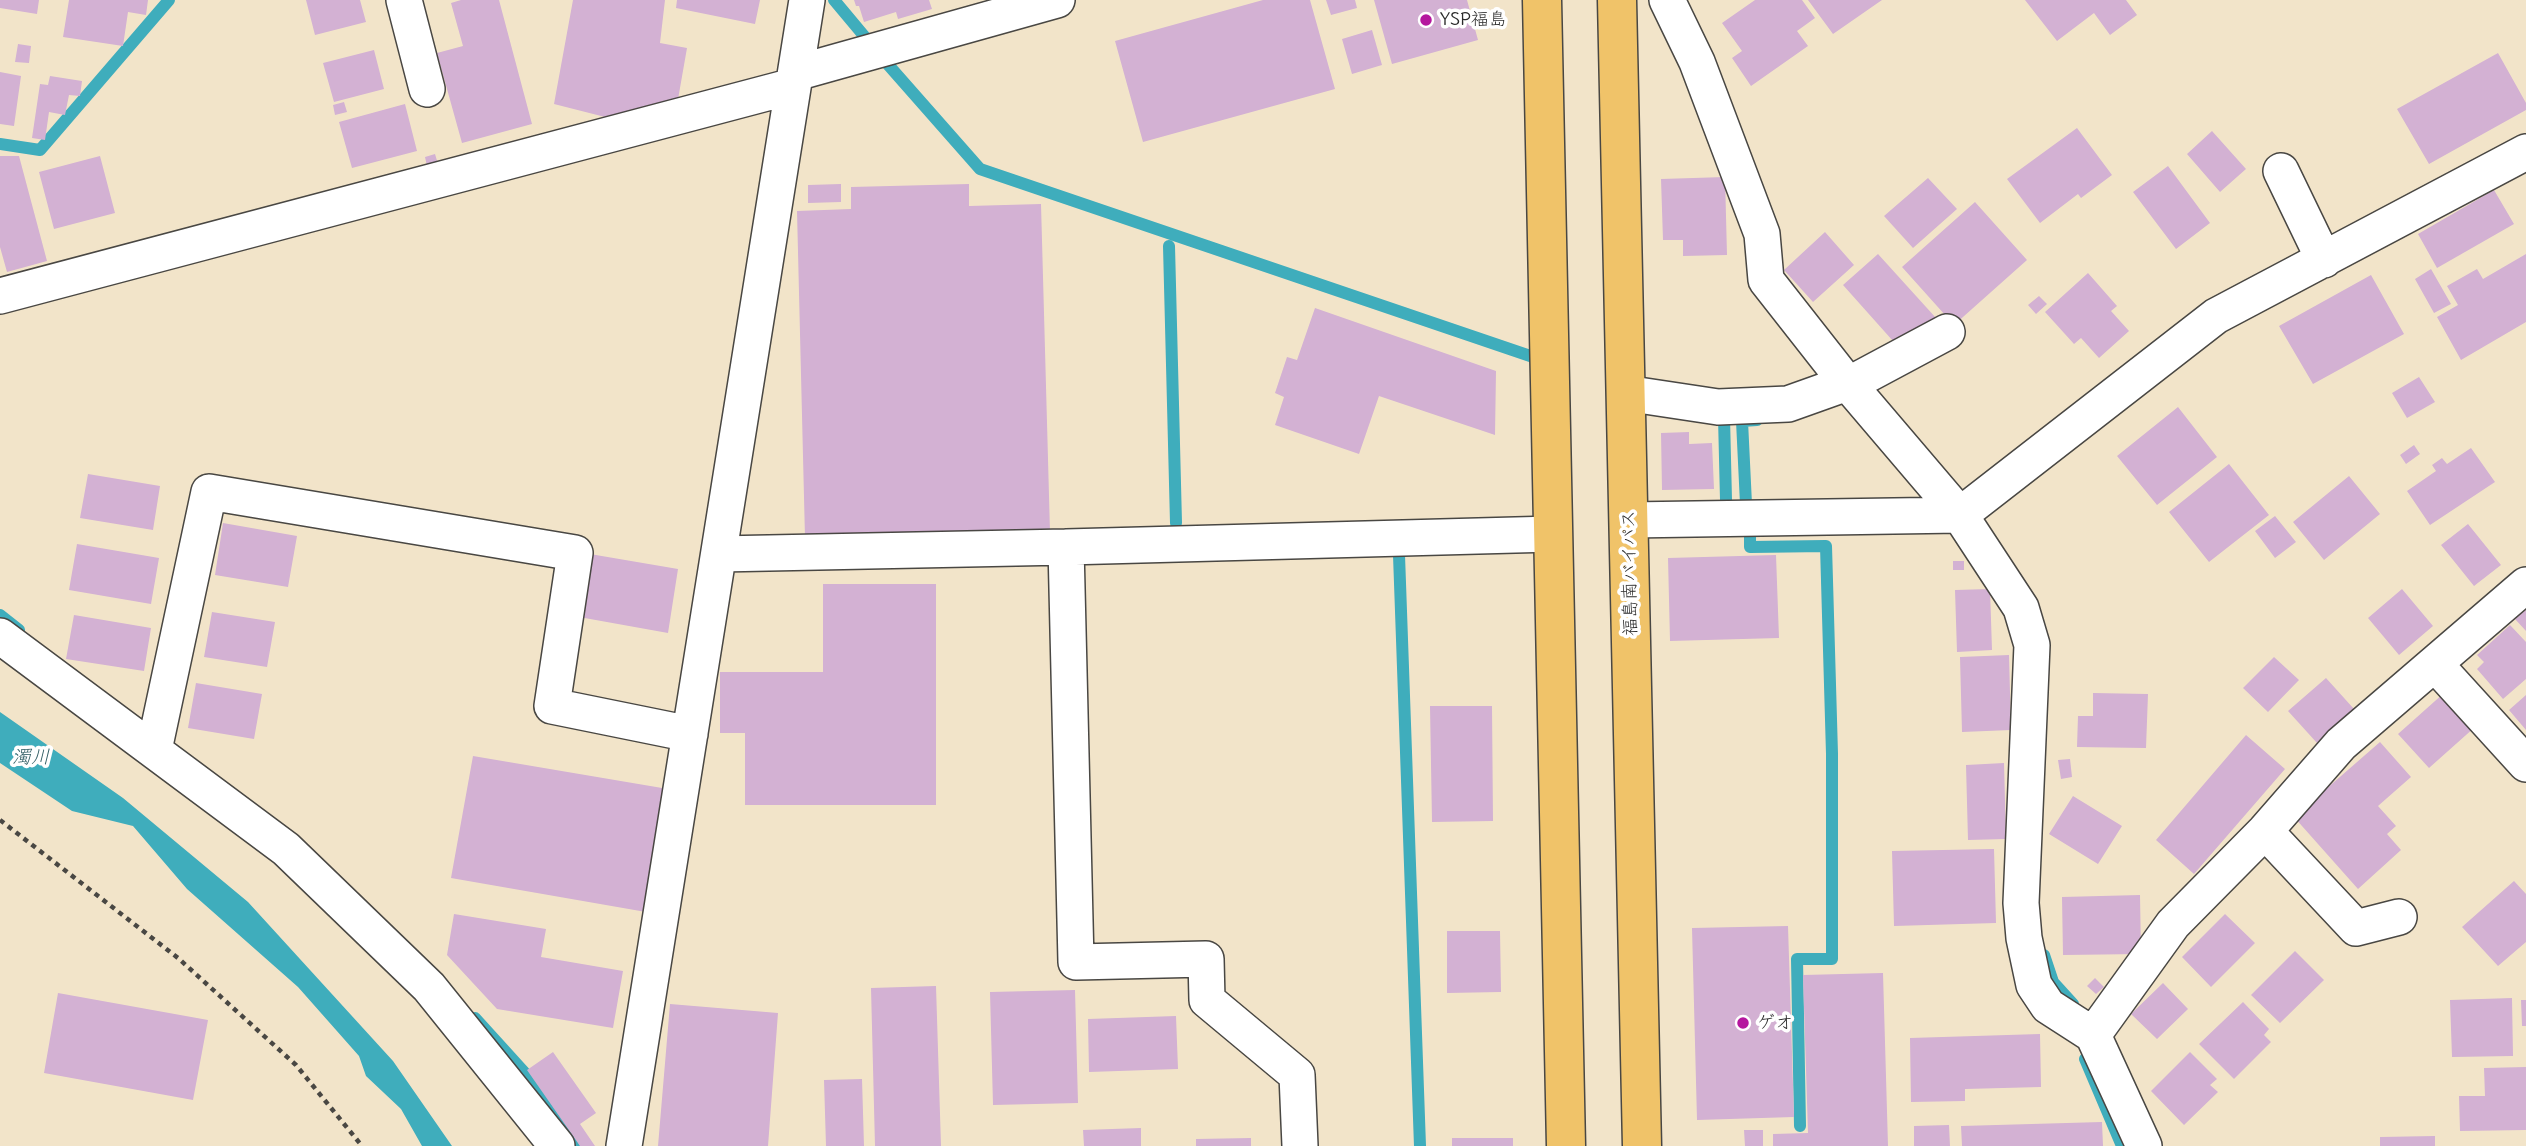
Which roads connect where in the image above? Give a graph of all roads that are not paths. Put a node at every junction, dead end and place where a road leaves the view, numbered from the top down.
1 (404, 0) edge
2 (807, 0) edge
3 (1057, 0) edge
4 (1542, 0) edge
5 (1617, 0) edge
6 (1673, 2) edge
7 (794, 80) junction
8 (427, 89) dead end
9 (2526, 152) edge
10 (2281, 171) dead end
11 (2324, 260) junction
12 (0, 296) edge
13 (1947, 332) dead end
14 (1847, 383) junction
15 (1625, 393) junction
16 (1960, 515) junction
17 (1629, 520) junction
18 (1553, 534) junction
19 (1066, 547) junction
20 (719, 554) junction
21 (2526, 585) edge
22 (0, 636) edge
23 (2435, 664) junction
24 (690, 734) junction
25 (154, 750) junction
26 (2526, 764) edge
27 (2265, 831) junction
28 (2399, 917) dead end
29 (2093, 1035) junction
30 (557, 1146) edge
31 (624, 1146) edge
32 (1300, 1146) edge
33 (1566, 1146) edge
34 (1642, 1146) edge
35 (2144, 1146) edge

1 - 8 street
2 - 7 street
3 - 7 street
4 - 18 highway
5 - 15 highway, 福島南バイパス
6 - 14 street
7 - 12 street
7 - 20 street
9 - 11 street
10 - 11 street
11 - 16 street
13 - 14 street
14 - 15 street
14 - 16 street
15 - 17 highway, 福島南バイパス
16 - 17 street
16 - 29 street
17 - 34 highway, 福島南バイパス
18 - 19 street
18 - 33 highway
19 - 20 street
19 - 32 street
20 - 24 street
21 - 23 street
22 - 25 street
23 - 26 street
23 - 27 street
24 - 25 street
24 - 31 street
25 - 30 street
27 - 28 street
27 - 29 street
29 - 35 street

